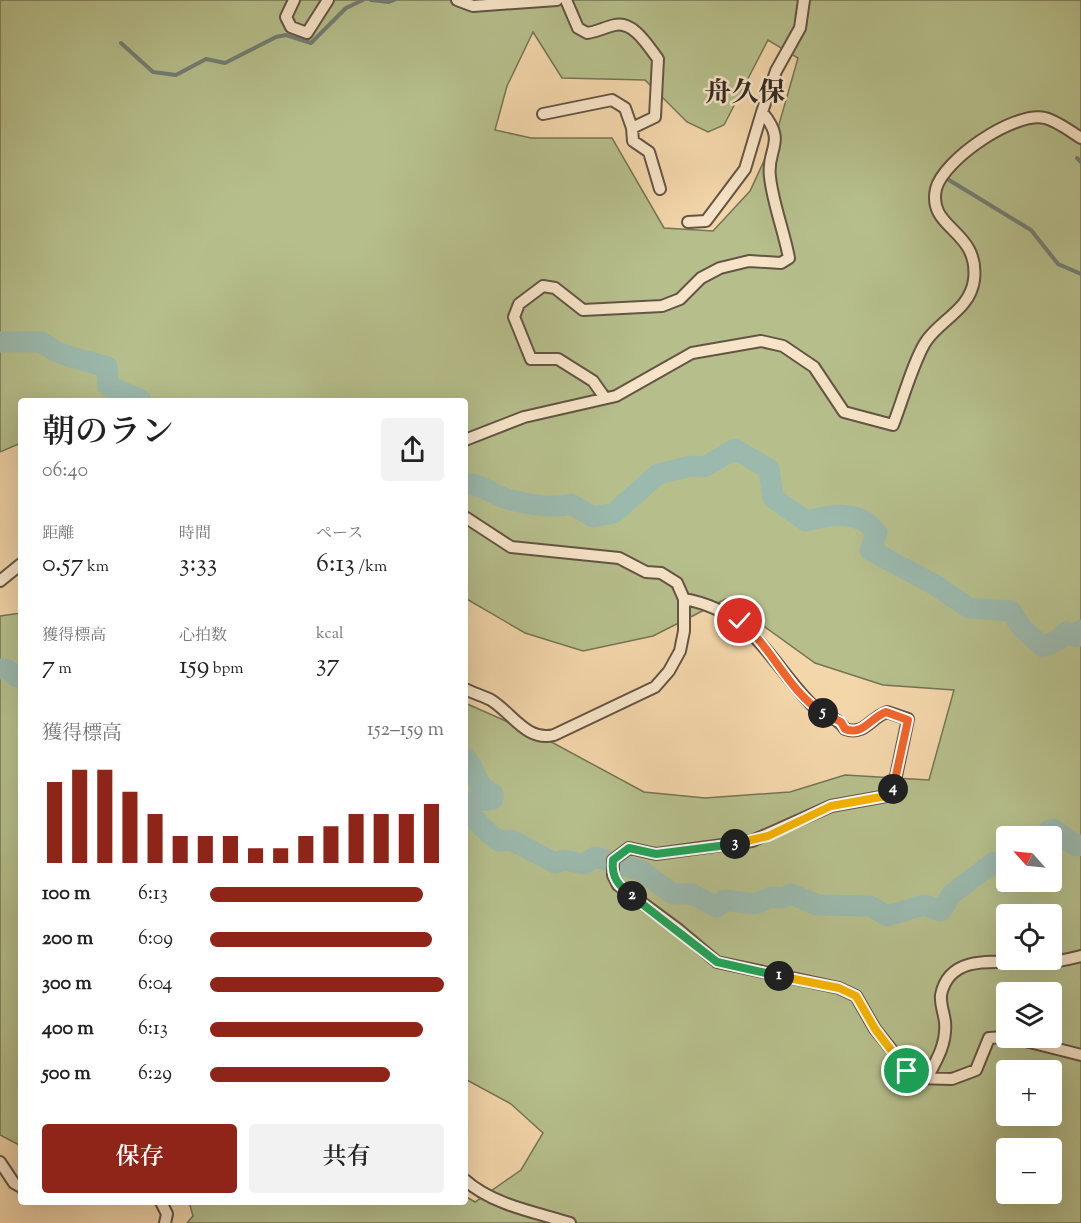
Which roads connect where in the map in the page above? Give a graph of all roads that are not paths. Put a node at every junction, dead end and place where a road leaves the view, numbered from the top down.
1 (294, 0) edge
2 (328, 0) edge
3 (457, 0) edge
4 (557, 0) edge
5 (566, 0) edge
6 (804, 0) edge
7 (762, 112) junction
8 (543, 114) dead end
9 (632, 128) junction
10 (1081, 138) edge
11 (660, 189) dead end
12 (688, 222) dead end
13 (606, 398) junction
14 (468, 439) edge
15 (468, 519) edge
16 (18, 566) edge
17 (0, 581) edge
18 (684, 599) junction
19 (468, 690) edge
20 (1081, 956) edge
21 (996, 1038) edge
22 (1053, 1048) edge
23 (1081, 1055) edge
24 (927, 1078) junction
25 (0, 1162) edge
26 (468, 1182) edge
27 (18, 1185) edge
28 (162, 1205) edge
29 (165, 1223) edge
30 (570, 1223) edge

1 - 2 street
3 - 4 street
5 - 9 street
6 - 7 street
7 - 12 street
7 - 13 street
8 - 9 street
9 - 11 street
10 - 13 street
13 - 14 street
15 - 18 street
16 - 17 street
18 - 19 street
18 - 24 street
20 - 24 street
21 - 24 street
22 - 23 street
25 - 27 street
26 - 30 street
28 - 29 street

